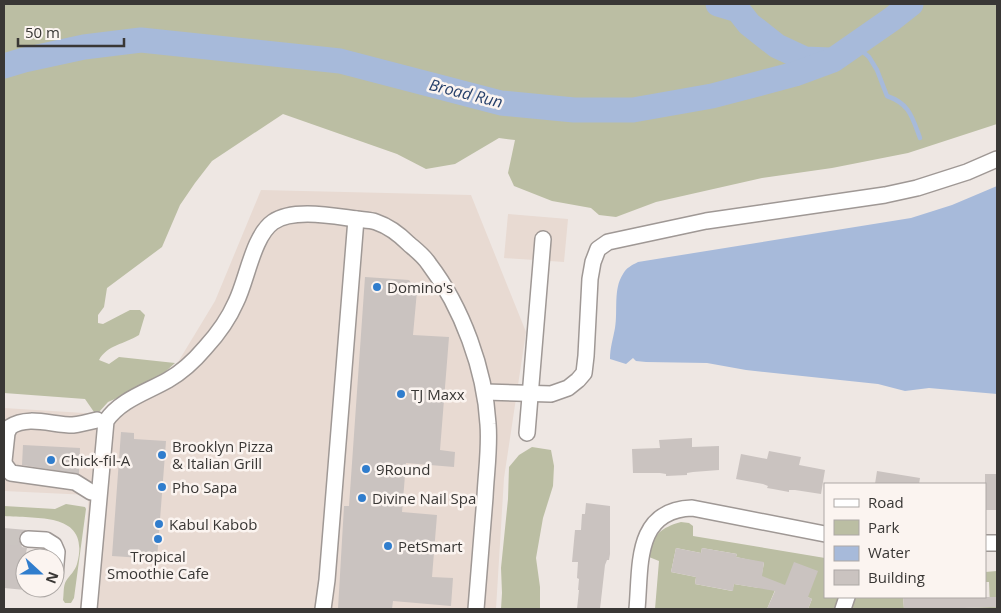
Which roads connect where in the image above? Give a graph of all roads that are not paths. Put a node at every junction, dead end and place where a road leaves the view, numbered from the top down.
1 (997, 158) edge
2 (356, 219) junction
3 (543, 239) dead end
4 (485, 392) junction
5 (530, 394) junction
6 (97, 420) dead end
7 (527, 432) dead end
8 (91, 492) dead end
9 (824, 534) edge
10 (28, 539) tunnel mouth
11 (56, 548) edge
12 (89, 609) edge
13 (323, 609) edge
14 (476, 609) edge
15 (637, 609) edge

1 - 5 street
2 - 4 street
2 - 12 street
2 - 13 street
3 - 5 street
4 - 5 street
4 - 14 street
5 - 7 street
6 - 8 street
9 - 15 street
10 - 11 street

